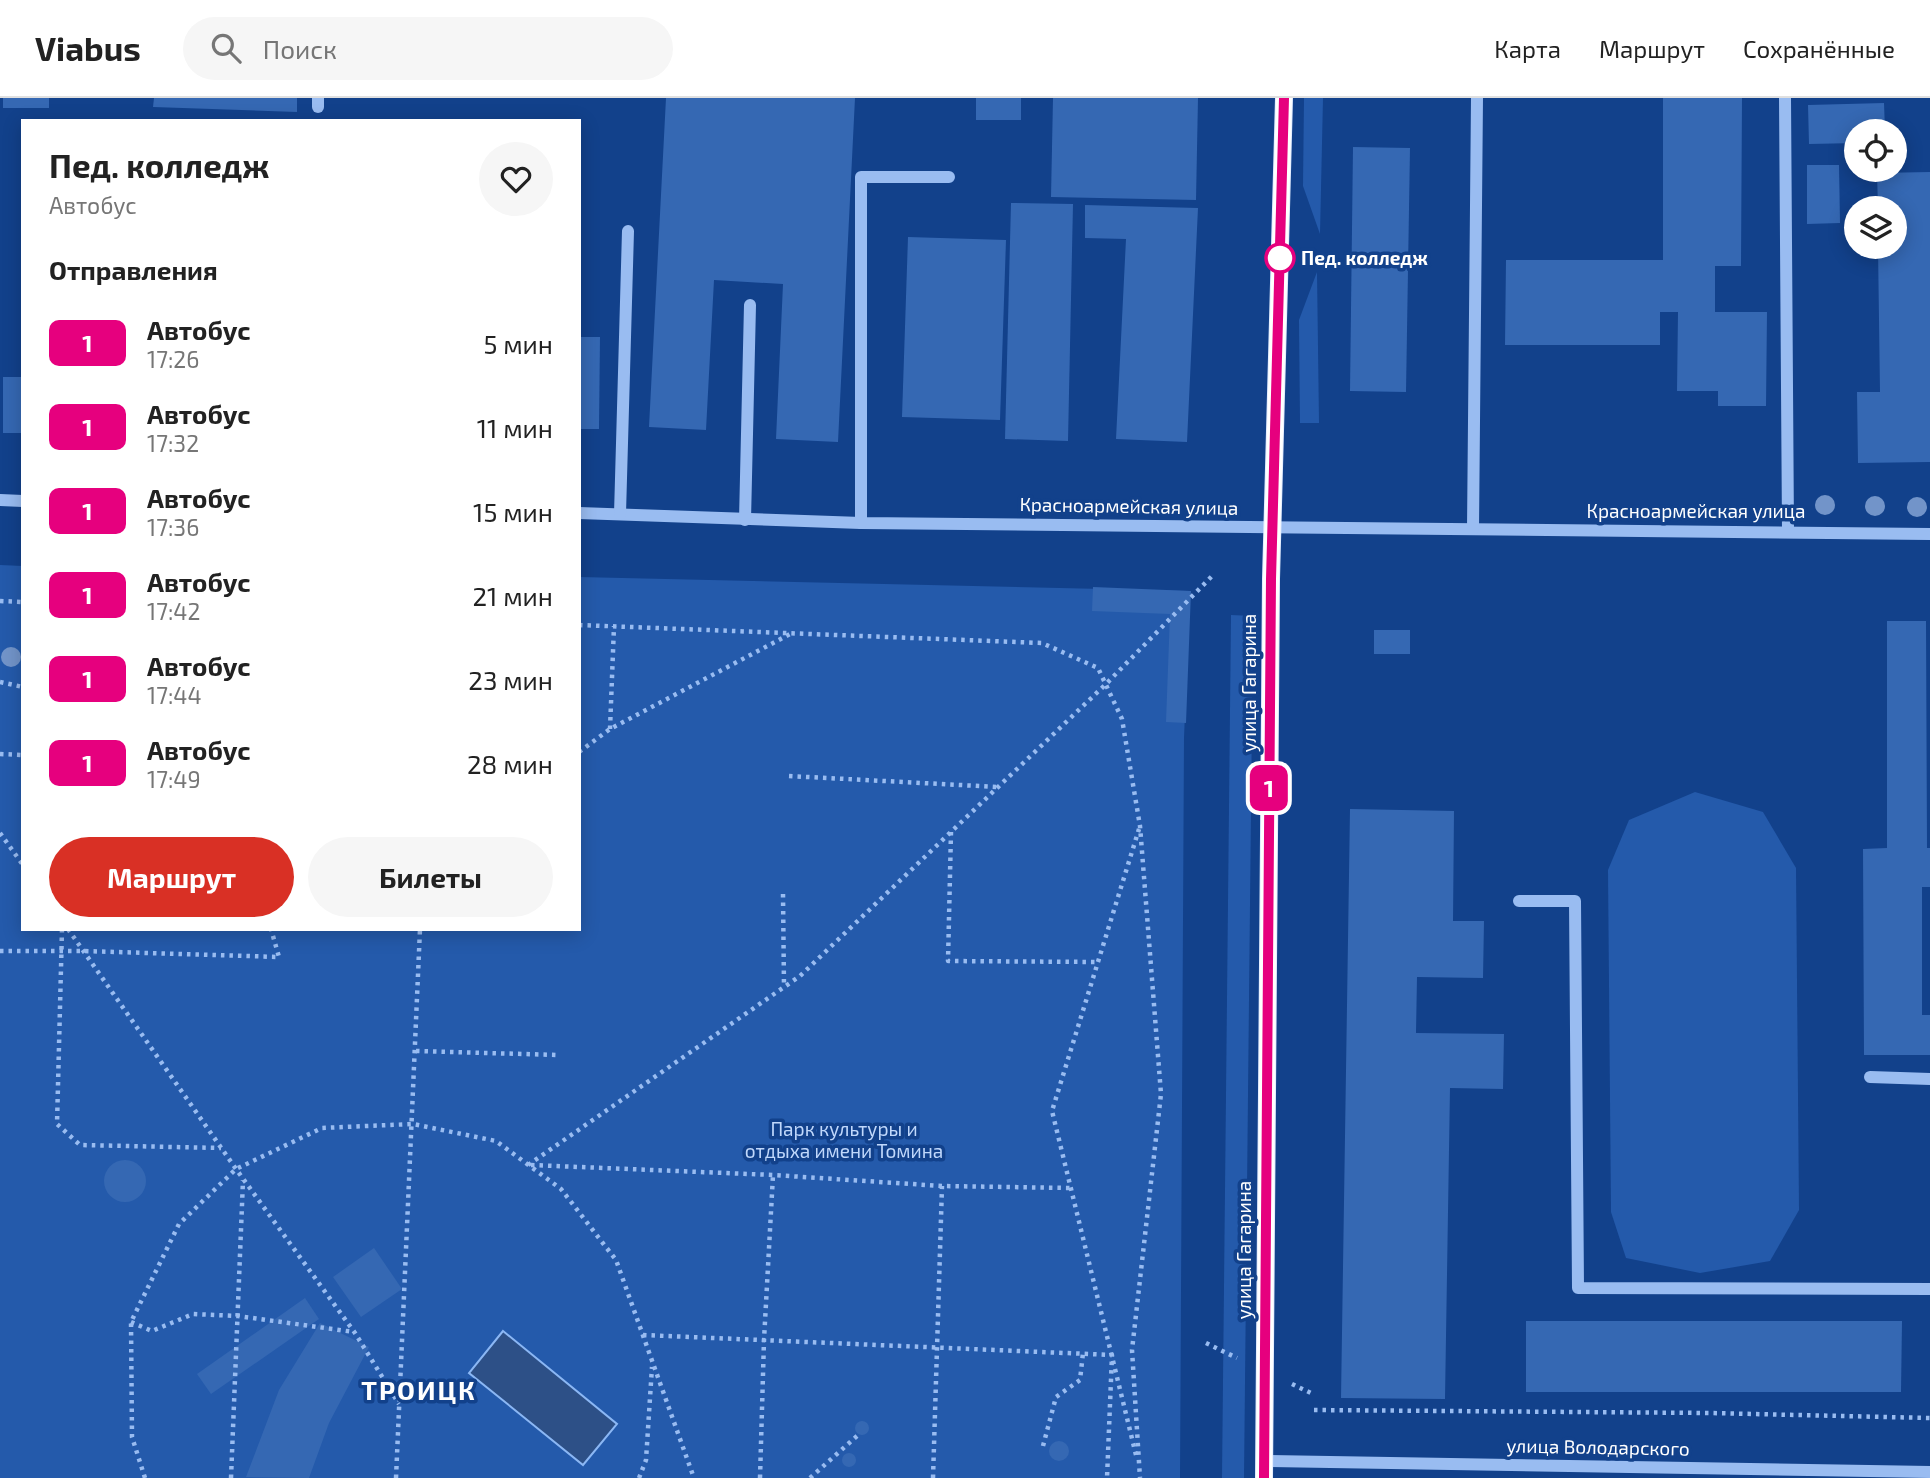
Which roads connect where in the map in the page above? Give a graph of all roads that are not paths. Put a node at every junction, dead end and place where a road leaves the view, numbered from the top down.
1 (1284, 98) edge
2 (1477, 98) edge
3 (1785, 98) edge
4 (949, 177) dead end
5 (628, 231) dead end
6 (750, 305) dead end
7 (0, 500) edge
8 (21, 501) edge
9 (581, 513) edge
10 (620, 514) junction
11 (745, 520) junction
12 (861, 523) junction
13 (1273, 527) junction
14 (1473, 529) junction
15 (1788, 531) junction
16 (1930, 534) edge
17 (1519, 901) dead end
18 (1870, 1077) dead end
19 (1930, 1079) edge
20 (1930, 1289) edge
21 (1264, 1470) edge
22 (1930, 1472) edge

1 - 13 main road, улица Гагарина
2 - 14 street
3 - 15 street
4 - 12 street
5 - 10 street
6 - 11 street
7 - 8 street
9 - 10 street, Красноармейская улица
10 - 11 street, Красноармейская улица
11 - 12 street, Красноармейская улица
12 - 13 street, Красноармейская улица
13 - 14 street, Красноармейская улица
13 - 21 main road, улица Гагарина
14 - 15 street, Красноармейская улица
15 - 16 street, Красноармейская улица
17 - 20 street
18 - 19 street
21 - 22 street, улица Володарского

